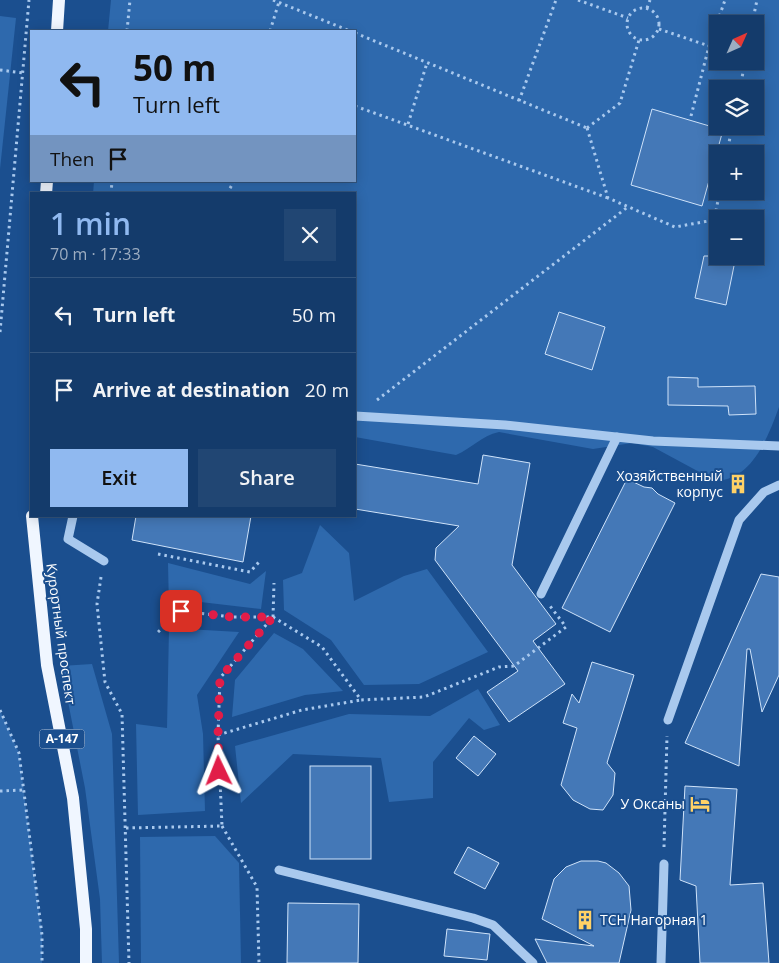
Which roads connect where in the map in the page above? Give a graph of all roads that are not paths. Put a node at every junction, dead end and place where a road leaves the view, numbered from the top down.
1 (59, 0) edge
2 (57, 30) edge
3 (356, 416) edge
4 (617, 437) junction
5 (779, 446) edge
6 (779, 485) edge
7 (32, 517) edge
8 (73, 517) edge
9 (104, 561) road end
10 (541, 594) road end
11 (668, 720) road end
12 (664, 864) dead end
13 (279, 870) dead end
14 (86, 963) edge
15 (532, 963) edge
16 (661, 963) edge

1 - 2 main road
3 - 4 street
4 - 5 street
4 - 10 street
6 - 11 street
7 - 14 main road, Курортный проспект / А-147
8 - 9 street
12 - 16 street
13 - 15 street

